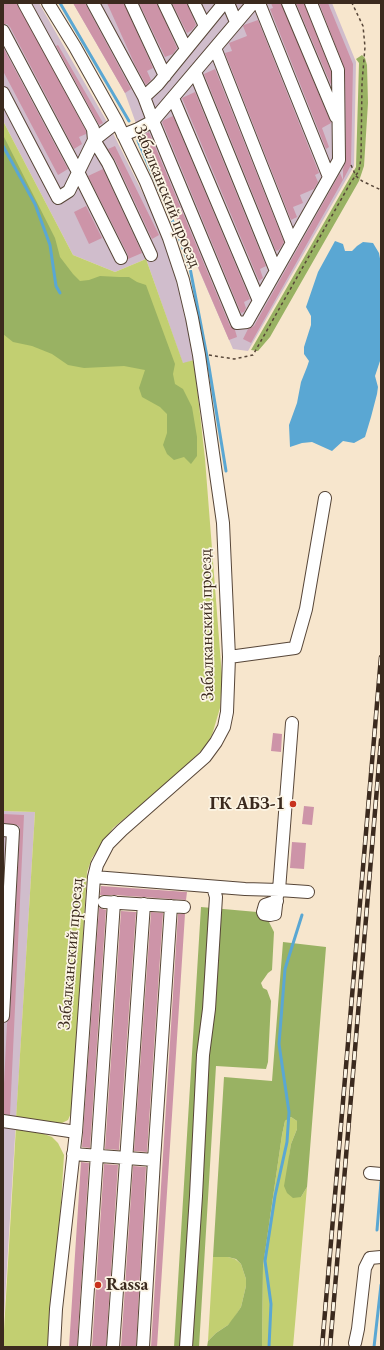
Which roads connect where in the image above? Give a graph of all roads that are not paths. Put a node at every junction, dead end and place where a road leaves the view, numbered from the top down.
1 (24, 3) edge
2 (48, 3) edge
3 (93, 3) edge
4 (131, 3) edge
5 (164, 3) edge
6 (194, 3) edge
7 (224, 3) edge
8 (228, 3) edge
9 (253, 3) edge
10 (259, 3) edge
11 (288, 3) edge
12 (311, 3) edge
13 (236, 22) junction
14 (205, 26) junction
15 (3, 31) edge
16 (215, 48) junction
17 (186, 49) junction
18 (195, 72) junction
19 (165, 76) junction
20 (3, 93) edge
21 (144, 97) junction
22 (173, 98) junction
23 (153, 121) junction
24 (117, 122) junction
25 (338, 124) junction
26 (123, 135) junction
27 (94, 140) junction
28 (78, 172) junction
29 (329, 176) junction
30 (292, 243) junction
31 (151, 255) dead end
32 (121, 258) dead end
33 (276, 270) junction
34 (259, 301) junction
35 (325, 498) dead end
36 (229, 657) junction
37 (292, 723) dead end
38 (3, 830) edge
39 (7, 859) edge
40 (94, 877) junction
41 (213, 886) junction
42 (6, 887) edge
43 (308, 892) dead end
44 (278, 895) junction
45 (144, 904) junction
46 (171, 906) junction
47 (184, 907) dead end
48 (6, 912) edge
49 (5, 937) edge
50 (4, 963) edge
51 (4, 992) edge
52 (3, 1016) edge
53 (3, 1121) edge
54 (76, 1132) junction
55 (73, 1154) junction
56 (97, 1156) junction
57 (125, 1158) junction
58 (154, 1160) junction
59 (381, 1257) edge
60 (355, 1343) dead end
61 (54, 1347) edge
62 (84, 1347) edge
63 (113, 1347) edge
64 (143, 1347) edge
65 (186, 1347) edge

1 - 27 street
2 - 24 street, Забалканский проезд
3 - 21 street
4 - 19 street
5 - 17 street
6 - 14 street
7 - 14 street
8 - 13 street
9 - 13 street
10 - 29 street
11 - 25 street
12 - 25 street
13 - 16 street
14 - 17 street
15 - 28 street
16 - 18 street
16 - 30 street
17 - 19 street
18 - 22 street
18 - 33 street
19 - 21 street
20 - 28 street
21 - 23 street
22 - 23 street
22 - 34 street
23 - 26 street
23 - 34 street
24 - 26 street, Забалканский проезд
24 - 27 street
25 - 29 street
26 - 36 street, Забалканский проезд
27 - 28 street
27 - 31 street
28 - 32 street
29 - 30 street
30 - 33 street
33 - 34 street
35 - 36 street
36 - 40 street, Забалканский проезд
37 - 44 street
38 - 39 street
39 - 42 street
40 - 41 street
40 - 54 street, Забалканский проезд
41 - 44 street
41 - 65 street
42 - 48 street
43 - 44 street
45 - 46 street
45 - 56 street
45 - 57 street
46 - 47 street
46 - 58 street
48 - 49 street
49 - 50 street
50 - 51 street
51 - 52 street
53 - 54 street
54 - 55 street, Забалканский проезд
55 - 56 street
55 - 61 street, Забалканский проезд
56 - 57 street
56 - 62 street
57 - 58 street
57 - 63 street
58 - 64 street
59 - 60 street

